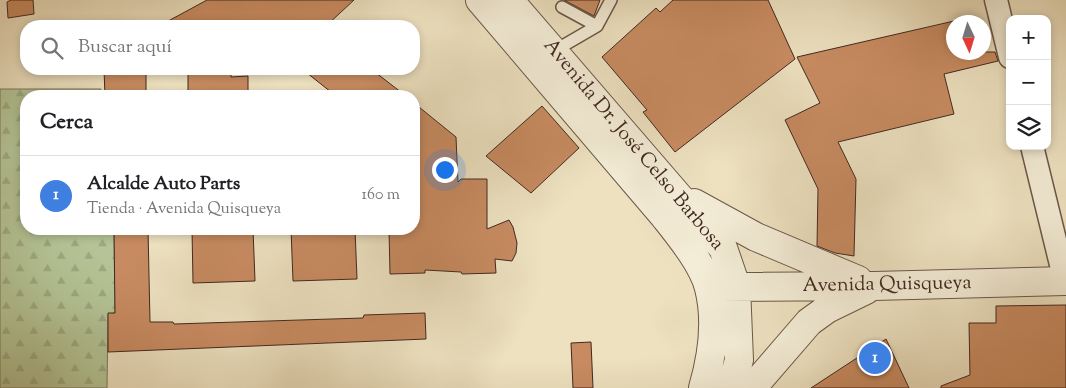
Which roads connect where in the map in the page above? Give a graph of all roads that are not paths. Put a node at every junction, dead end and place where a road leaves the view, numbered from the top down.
1 (480, 0) edge
2 (610, 0) edge
3 (996, 0) edge
4 (520, 5) edge
5 (562, 7) dead end
6 (597, 26) junction
7 (1006, 40) edge
8 (554, 51) junction
9 (1033, 150) edge
10 (679, 195) junction
11 (1065, 281) edge
12 (736, 286) junction
13 (874, 286) junction
14 (709, 287) junction
15 (703, 388) edge
16 (731, 388) edge
17 (752, 388) edge

1 - 14 street, Avenida Dr. José Celso Barbosa
2 - 6 lane
3 - 7 street
4 - 8 street, Avenida Dr. José Celso Barbosa
5 - 6 lane
6 - 8 lane
8 - 10 street, Avenida Dr. José Celso Barbosa
9 - 11 street
10 - 12 street, Avenida Dr. José Celso Barbosa
10 - 13 street
11 - 13 street, Avenida Quisqueya
12 - 13 street, Avenida Quisqueya
12 - 14 street, Avenida Quisqueya
12 - 16 street, Avenida Dr. José Celso Barbosa
13 - 17 street
14 - 15 street, Avenida Dr. José Celso Barbosa

